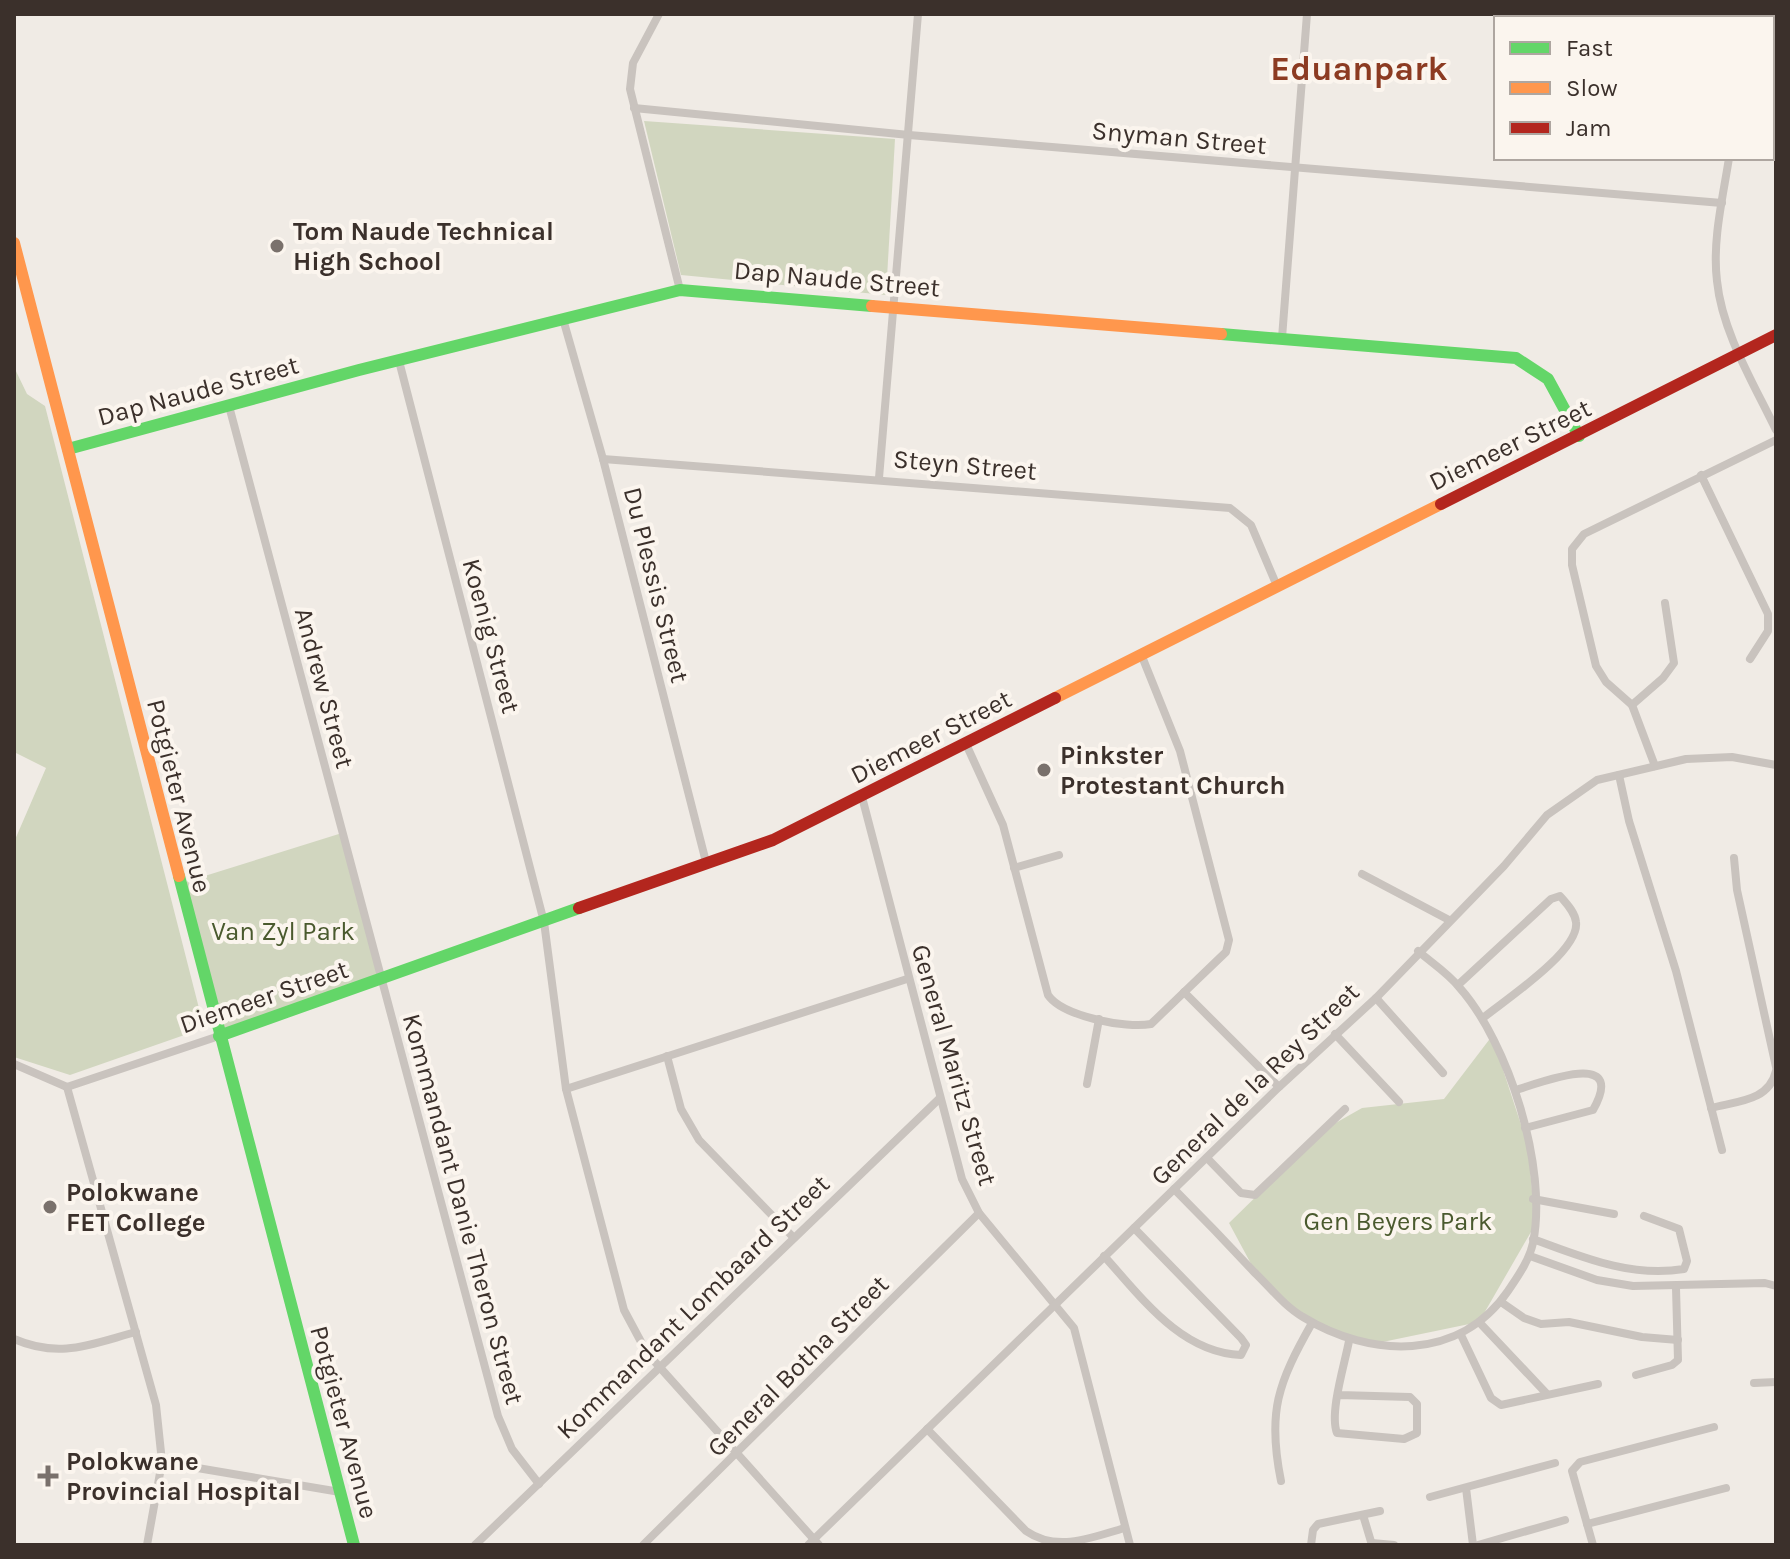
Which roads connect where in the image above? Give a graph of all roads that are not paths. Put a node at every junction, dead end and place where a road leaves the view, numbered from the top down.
1 (659, 14) edge
2 (918, 14) edge
3 (1307, 14) edge
4 (1559, 14) edge
5 (1584, 16) edge
6 (634, 108) junction
7 (909, 135) junction
8 (1729, 160) edge
9 (1295, 168) junction
10 (1722, 203) junction
11 (14, 243) edge
12 (680, 290) junction
13 (895, 307) junction
14 (563, 319) junction
15 (1776, 335) edge
16 (1282, 338) junction
17 (1741, 353) junction
18 (399, 361) junction
19 (229, 406) junction
20 (1776, 430) edge
21 (1579, 436) junction
22 (1776, 440) edge
23 (68, 449) junction
24 (603, 459) junction
25 (1701, 475) junction
26 (879, 478) junction
27 (1277, 586) junction
28 (1665, 603) dead end
29 (1141, 654) junction
30 (1750, 659) dead end
31 (1632, 705) junction
32 (966, 744) junction
33 (1776, 765) edge
34 (1655, 766) junction
35 (1619, 775) junction
36 (862, 797) junction
37 (1059, 855) dead end
38 (1734, 858) dead end
39 (706, 862) junction
40 (1014, 868) junction
41 (1362, 874) dead end
42 (1449, 920) junction
43 (544, 922) junction
44 (1418, 951) junction
45 (907, 979) junction
46 (381, 980) junction
47 (1458, 985) junction
48 (1184, 992) junction
49 (1376, 998) junction
50 (1483, 1018) junction
51 (1099, 1019) junction
52 (1335, 1034) junction
53 (219, 1036) junction
54 (667, 1056) junction
55 (14, 1064) edge
56 (1776, 1069) edge
57 (1443, 1073) dead end
58 (1087, 1084) dead end
59 (67, 1087) junction
60 (1279, 1087) junction
61 (566, 1089) junction
62 (1516, 1090) junction
63 (940, 1098) junction
64 (1399, 1102) dead end
65 (1711, 1108) junction
66 (1345, 1109) dead end
67 (1525, 1128) junction
68 (1722, 1150) dead end
69 (1207, 1158) junction
70 (1174, 1189) junction
71 (1533, 1199) junction
72 (979, 1213) junction
73 (1614, 1214) dead end
74 (1644, 1216) dead end
75 (1134, 1228) junction
76 (794, 1238) junction
77 (1533, 1239) junction
78 (1104, 1256) junction
79 (1530, 1256) junction
80 (1776, 1286) edge
81 (1676, 1288) junction
82 (1501, 1302) junction
83 (1056, 1304) junction
84 (1479, 1322) junction
85 (1312, 1323) junction
86 (136, 1332) junction
87 (1461, 1335) junction
88 (14, 1339) edge
89 (1678, 1340) junction
90 (1349, 1341) junction
91 (660, 1369) junction
92 (1636, 1375) dead end
93 (1776, 1382) edge
94 (1754, 1383) dead end
95 (1598, 1384) dead end
96 (1546, 1393) junction
97 (1339, 1395) junction
98 (1714, 1427) dead end
99 (927, 1429) junction
100 (738, 1454) junction
101 (162, 1462) junction
102 (1555, 1463) dead end
103 (1281, 1481) dead end
104 (539, 1484) junction
105 (1466, 1488) junction
106 (1726, 1488) dead end
107 (340, 1492) junction
108 (1430, 1497) dead end
109 (1380, 1511) dead end
110 (1363, 1515) junction
111 (1565, 1520) dead end
112 (1587, 1524) junction
113 (1125, 1528) junction
114 (814, 1543) edge
115 (1372, 1544) edge
116 (147, 1545) edge
117 (354, 1545) edge
118 (475, 1545) edge
119 (643, 1545) edge
120 (1130, 1545) edge
121 (1311, 1545) edge
122 (1394, 1545) edge
123 (1475, 1545) edge
124 (1593, 1545) edge

1 - 6 street
2 - 7 street
3 - 9 street
4 - 5 street
6 - 7 street, Snyman Street
6 - 12 street
7 - 9 street, Snyman Street
7 - 13 street
8 - 10 street
9 - 10 street, Snyman Street
9 - 16 street
10 - 17 street
11 - 23 street, Potgieter Avenue
12 - 13 street, Dap Naude Street
12 - 14 street, Dap Naude Street
13 - 16 street, Dap Naude Street
13 - 26 street
14 - 18 street, Dap Naude Street
14 - 24 street, Du Plessis Street
15 - 17 street, Diemeer Street
16 - 21 street, Dap Naude Street
17 - 20 street
17 - 21 street, Diemeer Street
18 - 19 street, Dap Naude Street
18 - 43 street, Koenig Street
19 - 23 street, Dap Naude Street
19 - 46 street, Andrew Street
21 - 27 street, Diemeer Street
22 - 25 street
23 - 53 street, Potgieter Avenue
24 - 26 street, Steyn Street
24 - 39 street, Du Plessis Street
25 - 30 street
25 - 31 street
26 - 27 street, Steyn Street
27 - 29 street, Diemeer Street
28 - 31 street
29 - 32 street, Diemeer Street
29 - 48 street
31 - 34 street
32 - 36 street, Diemeer Street
32 - 40 street
33 - 34 street, General de la Rey Street
34 - 35 street, General de la Rey Street
35 - 42 street, General de la Rey Street
35 - 65 street
36 - 39 street, Diemeer Street
36 - 45 street, General Maritz Street
37 - 40 street
38 - 56 street
39 - 43 street, Diemeer Street
40 - 51 street
41 - 42 street
42 - 44 street, General de la Rey Street
43 - 46 street, Diemeer Street
43 - 61 street, Koenig Street
44 - 47 street
44 - 49 street, General de la Rey Street
45 - 54 street
45 - 63 street, General Maritz Street
46 - 53 street, Diemeer Street
46 - 104 street, Kommandant Danie Theron Street
47 - 50 street
47 - 50 street
48 - 51 street
48 - 60 street
49 - 52 street, General de la Rey Street
49 - 57 street
50 - 62 street
51 - 58 street
52 - 60 street, General de la Rey Street
52 - 64 street
53 - 59 street, Diemeer Street
53 - 107 street, Potgieter Avenue
54 - 61 street
54 - 76 street
55 - 59 street
56 - 65 street
59 - 86 street
60 - 69 street, General de la Rey Street
61 - 91 street, Koenig Street
62 - 67 street
62 - 67 street
63 - 72 street, General Maritz Street
63 - 76 street, Kommandant Lombaard Street
65 - 68 street
66 - 69 street
67 - 71 street
69 - 70 street, General de la Rey Street
70 - 75 street, General de la Rey Street
70 - 85 street
71 - 73 street
71 - 77 street
72 - 83 street, General Maritz Street
72 - 100 street, General Botha Street
74 - 77 street
75 - 78 street, General de la Rey Street
75 - 78 street
76 - 91 street, Kommandant Lombaard Street
77 - 79 street
78 - 83 street, General de la Rey Street
79 - 81 street
79 - 82 street
80 - 81 street
81 - 89 street
82 - 84 street
82 - 89 street
83 - 99 street, General de la Rey Street
83 - 113 street, General Maritz Street
84 - 87 street
84 - 96 street
85 - 90 street
85 - 103 street
86 - 88 street
86 - 101 street
87 - 90 street
87 - 96 street
89 - 92 street
90 - 97 street
91 - 100 street, Koenig Street
91 - 104 street, Kommandant Lombaard Street
93 - 94 street
95 - 96 street
97 - 97 street
98 - 112 street
99 - 113 street
99 - 114 street, General de la Rey Street
100 - 114 street, Koenig Street
100 - 119 street, General Botha Street
101 - 107 street
101 - 116 street
102 - 105 street
104 - 118 street, Kommandant Lombaard Street
105 - 108 street
105 - 123 street
106 - 112 street
107 - 117 street, Potgieter Avenue
109 - 110 street
110 - 115 street
110 - 121 street
111 - 123 street
112 - 124 street
113 - 120 street, General Maritz Street
115 - 122 street

